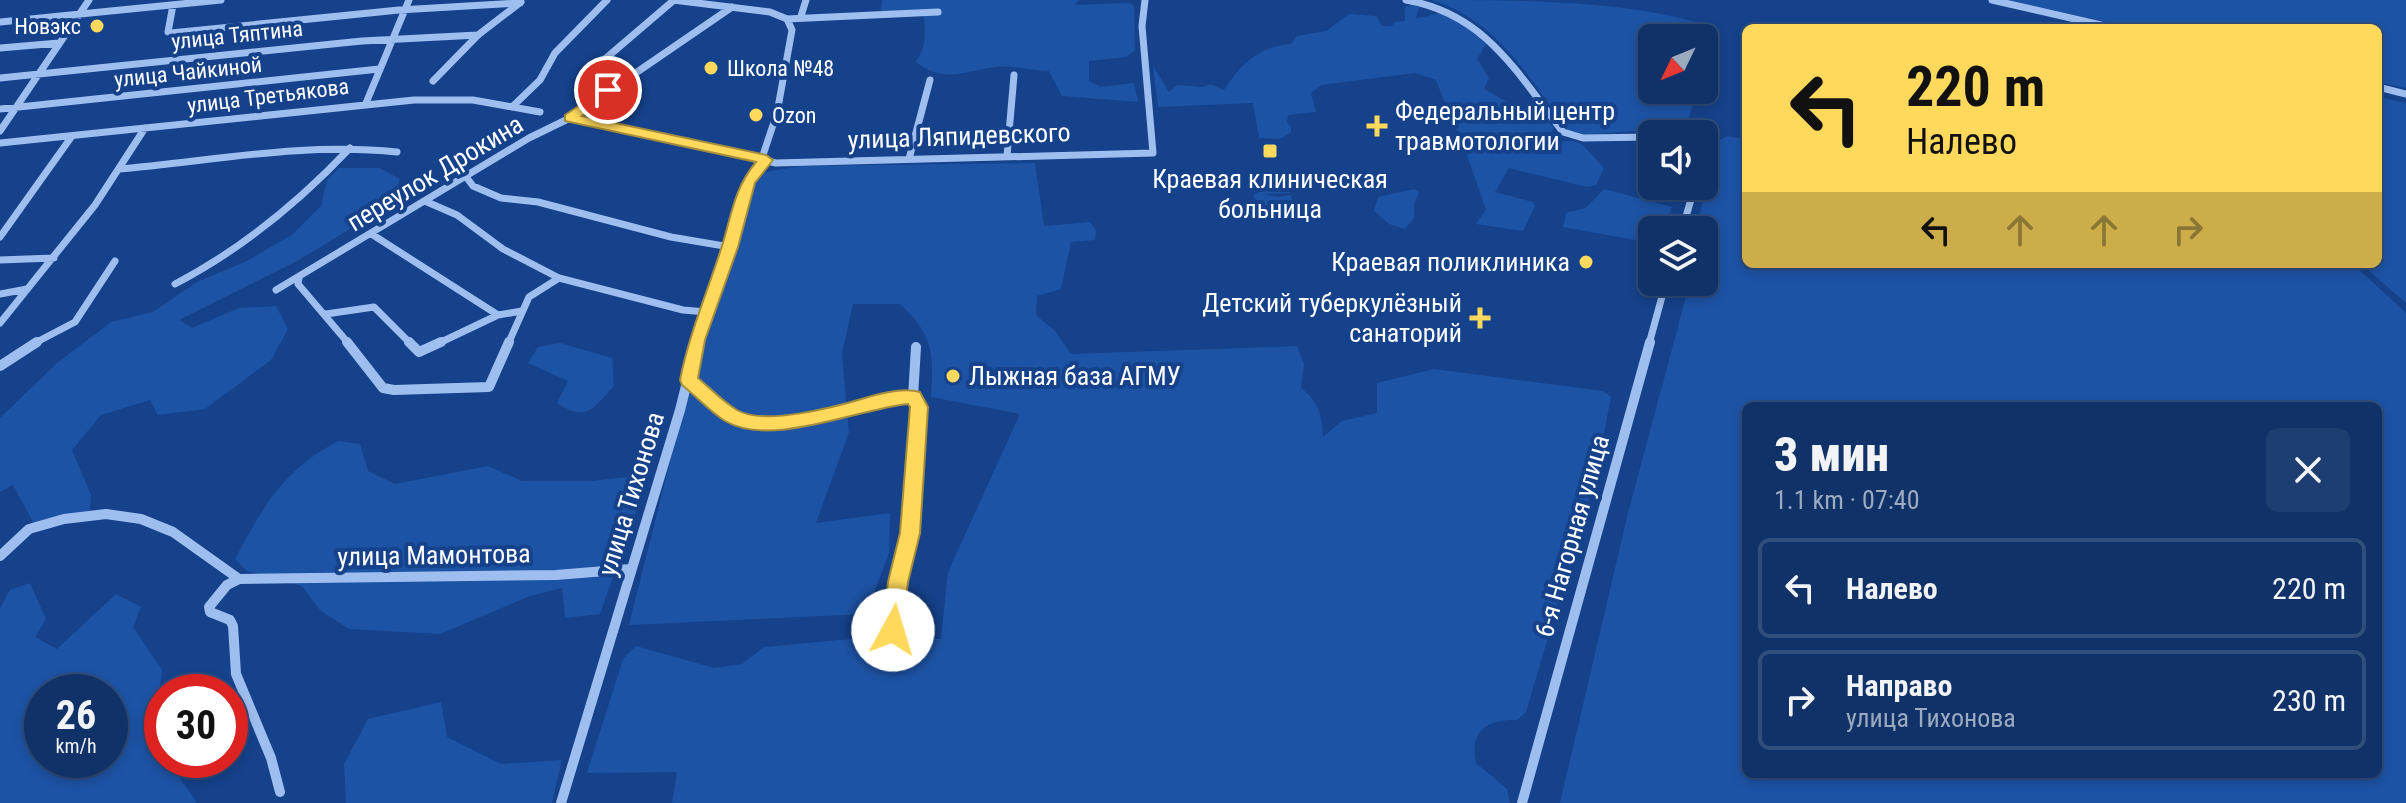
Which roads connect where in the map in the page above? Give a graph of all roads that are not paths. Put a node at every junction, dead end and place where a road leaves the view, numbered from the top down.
1 (89, 0) edge
2 (221, 0) edge
3 (409, 0) edge
4 (607, 0) edge
5 (674, 0) edge
6 (806, 0) edge
7 (1146, 0) edge
8 (1406, 0) edge
9 (1992, 0) edge
10 (522, 1) edge
11 (173, 5) junction
12 (732, 7) junction
13 (405, 10) junction
14 (938, 12) dead end
15 (79, 14) junction
16 (801, 16) junction
17 (787, 19) junction
18 (0, 22) edge
19 (2097, 24) edge
20 (478, 35) junction
21 (393, 39) junction
22 (59, 43) junction
23 (0, 48) edge
24 (598, 65) dead end
25 (379, 69) junction
26 (38, 74) junction
27 (1014, 75) dead end
28 (0, 78) edge
29 (930, 80) dead end
30 (433, 81) dead end
31 (2382, 88) edge
32 (2406, 94) edge
33 (366, 103) junction
34 (512, 107) junction
35 (14, 108) junction
36 (0, 109) edge
37 (540, 112) dead end
38 (570, 118) junction
39 (145, 128) junction
40 (0, 131) edge
41 (72, 136) junction
42 (1638, 137) edge
43 (0, 143) edge
44 (350, 148) junction
45 (397, 152) dead end
46 (1007, 156) junction
47 (909, 159) junction
48 (766, 160) junction
49 (119, 169) junction
50 (467, 178) junction
51 (427, 202) junction
52 (373, 235) junction
53 (0, 237) edge
54 (730, 247) junction
55 (54, 258) junction
56 (0, 260) edge
57 (115, 261) dead end
58 (299, 278) junction
59 (559, 278) junction
60 (175, 284) dead end
61 (27, 289) junction
62 (276, 290) dead end
63 (0, 294) edge
64 (1662, 296) edge
65 (522, 311) junction
66 (706, 312) junction
67 (326, 314) junction
68 (498, 315) junction
69 (0, 323) edge
70 (916, 347) dead end
71 (0, 366) edge
72 (689, 380) junction
73 (913, 397) junction
74 (0, 556) edge
75 (630, 569) junction
76 (239, 579) junction
77 (893, 630) dead end
78 (280, 792) dead end
79 (561, 803) edge
80 (1522, 803) edge

1 - 15 street
2 - 11 street
3 - 13 street
4 - 34 street
5 - 12 street
5 - 24 street
6 - 16 street
7 - 46 street, улица Ляпидевского
8 - 42 street
9 - 19 street
10 - 13 street
10 - 20 street
11 - 13 street
11 - 15 street
12 - 17 street
12 - 38 street, переулок Дрокина
13 - 21 street
14 - 16 street
15 - 18 street
15 - 22 street
16 - 17 street
17 - 48 street, улица Тихонова
20 - 21 street, улица Тяптина
20 - 30 street
21 - 25 street
21 - 26 street, улица Тяптина
22 - 23 street
22 - 26 street
25 - 33 street
25 - 35 street, улица Чайкиной
26 - 28 street, улица Тяптина
26 - 35 street
27 - 46 street
29 - 47 street
31 - 32 street
33 - 34 street, улица Третьякова
33 - 39 street, улица Третьякова
34 - 37 street, улица Третьякова
35 - 36 street, улица Чайкиной
35 - 40 street
38 - 48 street
38 - 50 street, переулок Дрокина
39 - 41 street, улица Третьякова
39 - 49 street
41 - 43 street, улица Третьякова
41 - 53 street
44 - 45 street
44 - 49 street
44 - 60 street
46 - 47 street, улица Ляпидевского
47 - 48 street, улица Ляпидевского
48 - 54 street, улица Тихонова
49 - 55 street
50 - 51 street, переулок Дрокина
50 - 54 street
51 - 52 street, переулок Дрокина
51 - 59 street
52 - 58 street, переулок Дрокина
52 - 68 street
54 - 66 street, улица Тихонова
55 - 56 street
55 - 61 street
57 - 71 street
58 - 62 street, переулок Дрокина
58 - 67 street
59 - 65 street
59 - 66 street
61 - 63 street
61 - 69 street
64 - 80 street, 6-я Нагорная улица
65 - 67 street
65 - 68 street
66 - 72 street, улица Тихонова
67 - 68 street
70 - 73 street
72 - 73 street
72 - 75 street, улица Тихонова
73 - 77 street
74 - 76 street
75 - 76 street, улица Мамонтова
75 - 79 street, улица Тихонова
76 - 78 street

